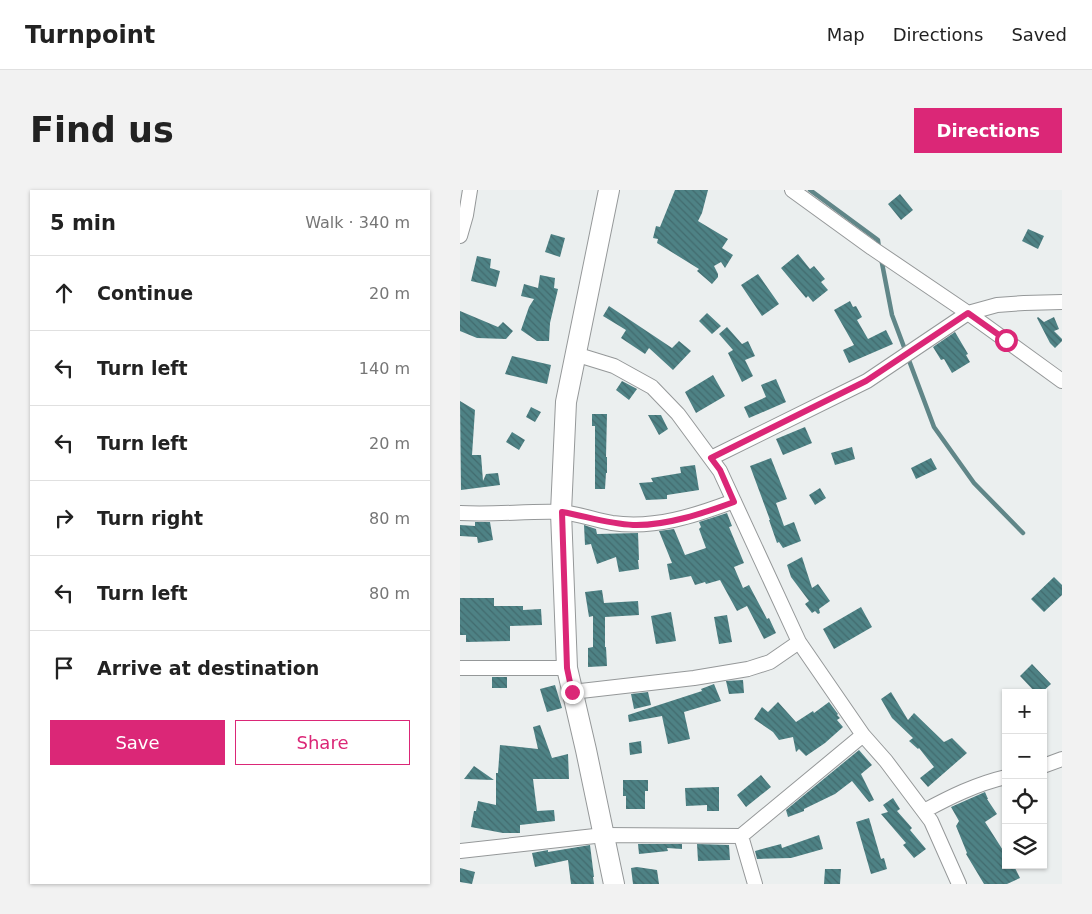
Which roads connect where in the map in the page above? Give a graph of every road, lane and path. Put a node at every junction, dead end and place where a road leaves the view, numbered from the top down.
1 (470, 190) edge
2 (609, 190) edge
3 (792, 190) edge
4 (460, 236) edge
5 (1062, 302) edge
6 (968, 313) junction
7 (575, 354) junction
8 (1062, 381) edge
9 (711, 458) junction
10 (734, 502) junction
11 (562, 512) junction
12 (460, 513) edge
13 (799, 642) junction
14 (460, 668) edge
15 (567, 668) junction
16 (572, 692) junction
17 (862, 735) junction
18 (1062, 759) edge
19 (1047, 765) edge
20 (1002, 778) edge
21 (924, 811) junction
22 (604, 835) junction
23 (742, 836) junction
24 (460, 851) edge
25 (614, 884) edge
26 (755, 884) edge
27 (959, 884) edge

1 - 4 street
2 - 7 street
3 - 6 street
5 - 6 street
6 - 8 street
6 - 9 street
7 - 9 street
7 - 11 street
9 - 10 street
10 - 11 street
10 - 13 street
11 - 12 street
11 - 15 street
13 - 16 street
13 - 17 street
14 - 15 street
15 - 16 street
16 - 22 street
17 - 21 street
17 - 23 street
18 - 19 street
20 - 21 street
21 - 27 street
22 - 23 street
22 - 24 street
22 - 25 street
23 - 26 street

